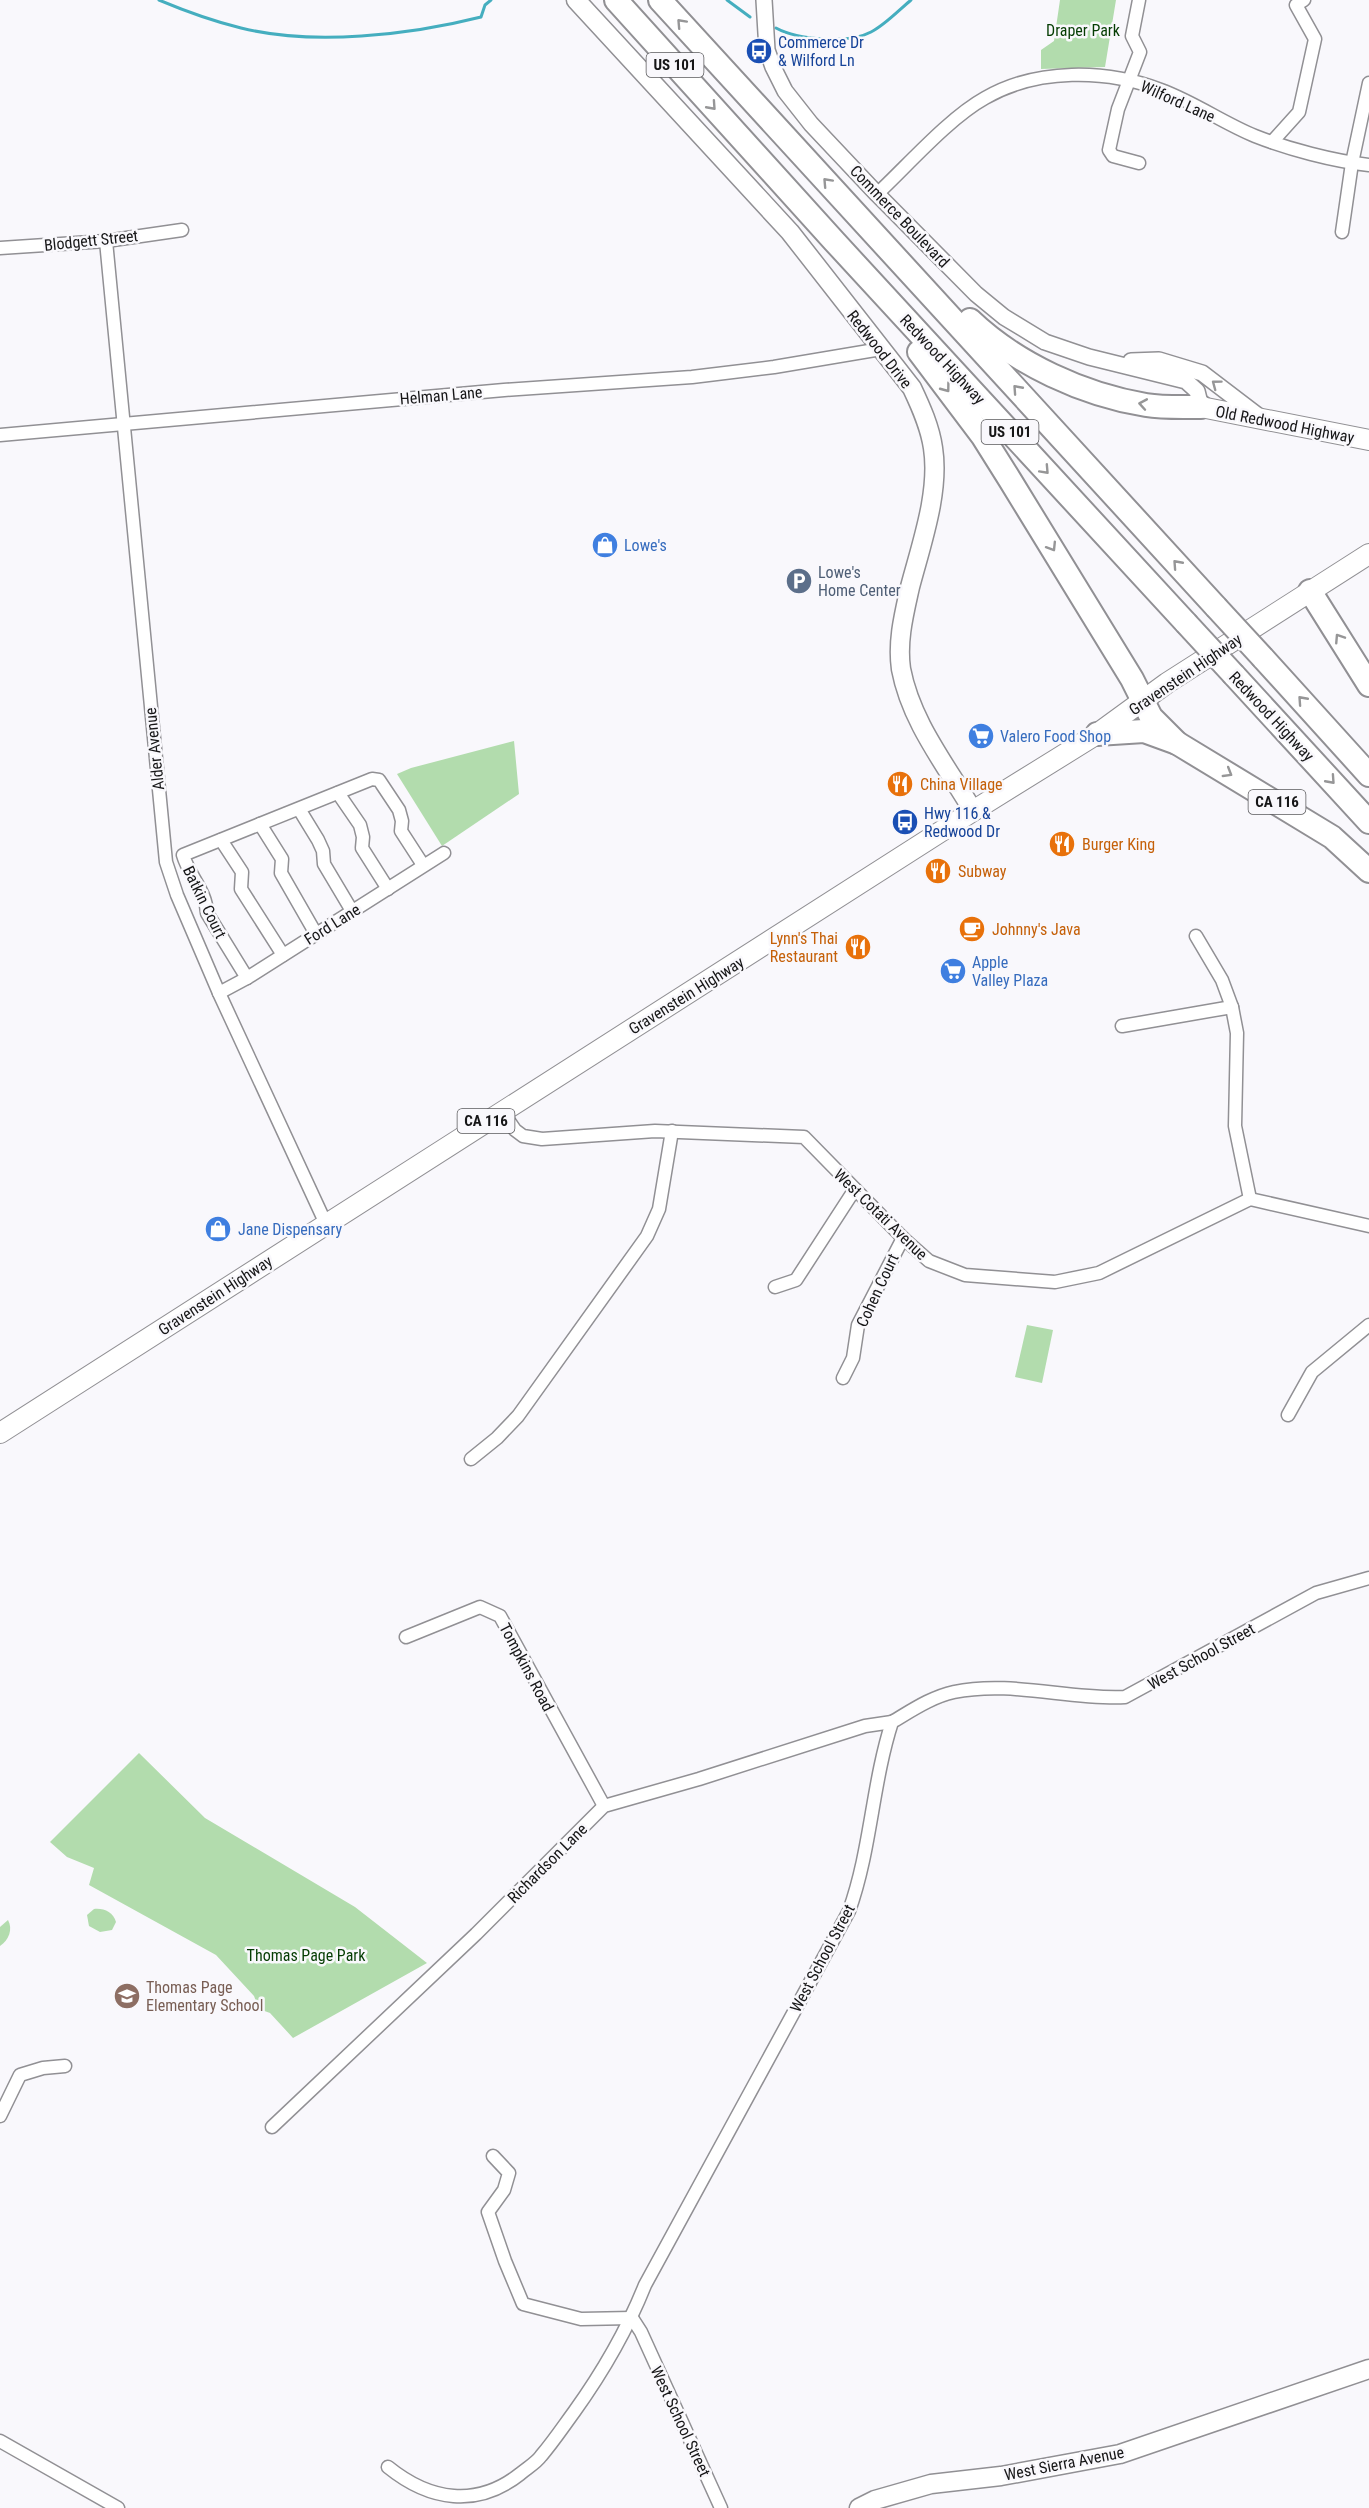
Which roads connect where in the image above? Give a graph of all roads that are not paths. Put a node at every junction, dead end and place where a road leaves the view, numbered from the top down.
1 (576, 0) edge
2 (616, 0) edge
3 (660, 0) edge
4 (765, 0) edge
5 (1139, 0) edge
6 (1304, 0) edge
7 (1130, 80) junction
8 (1369, 83) edge
9 (1272, 142) junction
10 (1139, 163) dead end
11 (1352, 163) junction
12 (1369, 165) edge
13 (877, 194) junction
14 (867, 225) junction
15 (182, 230) dead end
16 (1342, 232) dead end
17 (106, 241) junction
18 (834, 241) junction
19 (0, 248) edge
20 (881, 348) junction
21 (1113, 362) junction
22 (1202, 407) junction
23 (1263, 420) junction
24 (124, 423) junction
25 (0, 435) edge
26 (1364, 440) edge
27 (1369, 554) edge
28 (1310, 591) junction
29 (1369, 685) edge
30 (1143, 700) junction
31 (1097, 735) junction
32 (1177, 743) junction
33 (1369, 775) edge
34 (338, 793) junction
35 (299, 808) junction
36 (974, 811) junction
37 (1369, 822) edge
38 (260, 824) junction
39 (221, 840) junction
40 (444, 853) dead end
41 (423, 865) junction
42 (1369, 871) edge
43 (388, 889) junction
44 (352, 911) junction
45 (316, 934) junction
46 (1196, 936) dead end
47 (283, 955) junction
48 (248, 978) junction
49 (219, 993) junction
50 (1232, 1007) junction
51 (1122, 1026) dead end
52 (502, 1111) junction
53 (672, 1131) junction
54 (855, 1189) junction
55 (1250, 1199) junction
56 (326, 1224) junction
57 (1369, 1226) edge
58 (903, 1238) junction
59 (774, 1287) dead end
60 (1369, 1325) edge
61 (843, 1378) dead end
62 (42, 1407) junction
63 (1288, 1415) dead end
64 (0, 1427) edge
65 (0, 1433) edge
66 (471, 1459) dead end
67 (1369, 1578) edge
68 (406, 1637) dead end
69 (892, 1722) junction
70 (604, 1806) junction
71 (65, 2066) dead end
72 (0, 2116) edge
73 (272, 2127) dead end
74 (493, 2157) dead end
75 (632, 2318) junction
76 (1369, 2369) edge
77 (0, 2441) edge
78 (388, 2467) dead end
79 (118, 2508) edge
80 (721, 2508) edge
81 (859, 2508) edge

1 - 20 main road, Redwood Drive
2 -> 18 highway, Redwood Highway / US 101
14 -> 3 highway, Redwood Highway / US 101
4 - 13 street, Commerce Boulevard
5 - 7 street
6 - 9 street
7 - 9 street, Wilford Lane
7 - 10 street
7 - 13 street, Wilford Lane
8 - 11 street
9 - 11 street, Wilford Lane
11 - 12 street, Wilford Lane
11 - 16 street
13 - 21 street, Commerce Boulevard
22 -> 14 highway
33 -> 14 highway, Redwood Highway / US 101, bridge
15 - 17 street, Blodgett Street
17 - 19 street, Blodgett Street
17 - 24 street, Alder Avenue
18 -> 30 highway
18 -> 37 highway, Redwood Highway / US 101, bridge
20 - 24 street, Helman Lane
20 - 36 main road, Redwood Drive
21 - 22 street, Commerce Boulevard
23 -> 21 street, Commerce Boulevard
22 - 23 main road, Old Redwood Highway
23 - 26 main road, Old Redwood Highway
24 - 25 street, Helman Lane
24 - 49 street, Alder Avenue
27 - 28 main road, Gravenstein Highway
29 -> 28 highway
28 - 30 main road, Gravenstein Highway / CA 116
30 - 31 main road, Gravenstein Highway / CA 116
30 - 32 highway
31 - 32 highway, CA 116
31 - 36 main road, Gravenstein Highway / CA 116
32 -> 42 highway, CA 116
34 - 35 street
34 - 41 street
34 - 43 street
35 - 38 street
35 - 44 street
36 - 52 main road, Gravenstein Highway / CA 116
38 - 39 street
38 - 45 street
39 - 47 street
39 - 48 street, Batkin Court
40 - 41 street, Ford Lane
41 - 43 street, Ford Lane
43 - 44 street, Ford Lane
44 - 45 street, Ford Lane
45 - 47 street, Ford Lane
46 - 50 street
47 - 48 street, Ford Lane
48 - 49 street, Ford Lane
49 - 56 street, Alder Avenue
50 - 51 street
50 - 55 street
52 - 53 street, West Cotati Avenue
52 - 56 main road, Gravenstein Highway / CA 116
53 - 54 street, West Cotati Avenue
53 - 66 street
54 - 58 street, West Cotati Avenue
54 - 59 street
55 - 57 street
55 - 58 street, West Cotati Avenue
56 - 62 main road, Gravenstein Highway / CA 116
58 - 61 street, Cohen Court
60 - 63 street
62 - 64 street
62 - 65 main road, Gravenstein Highway / CA 116
67 - 69 street, West School Street
68 - 70 street, Tompkins Road
69 - 70 street, Richardson Lane
69 - 75 street, West School Street
70 - 73 street, Richardson Lane
71 - 72 street
74 - 75 street
75 - 78 street
75 - 80 street, West School Street
76 - 81 main road, West Sierra Avenue
77 - 79 street

